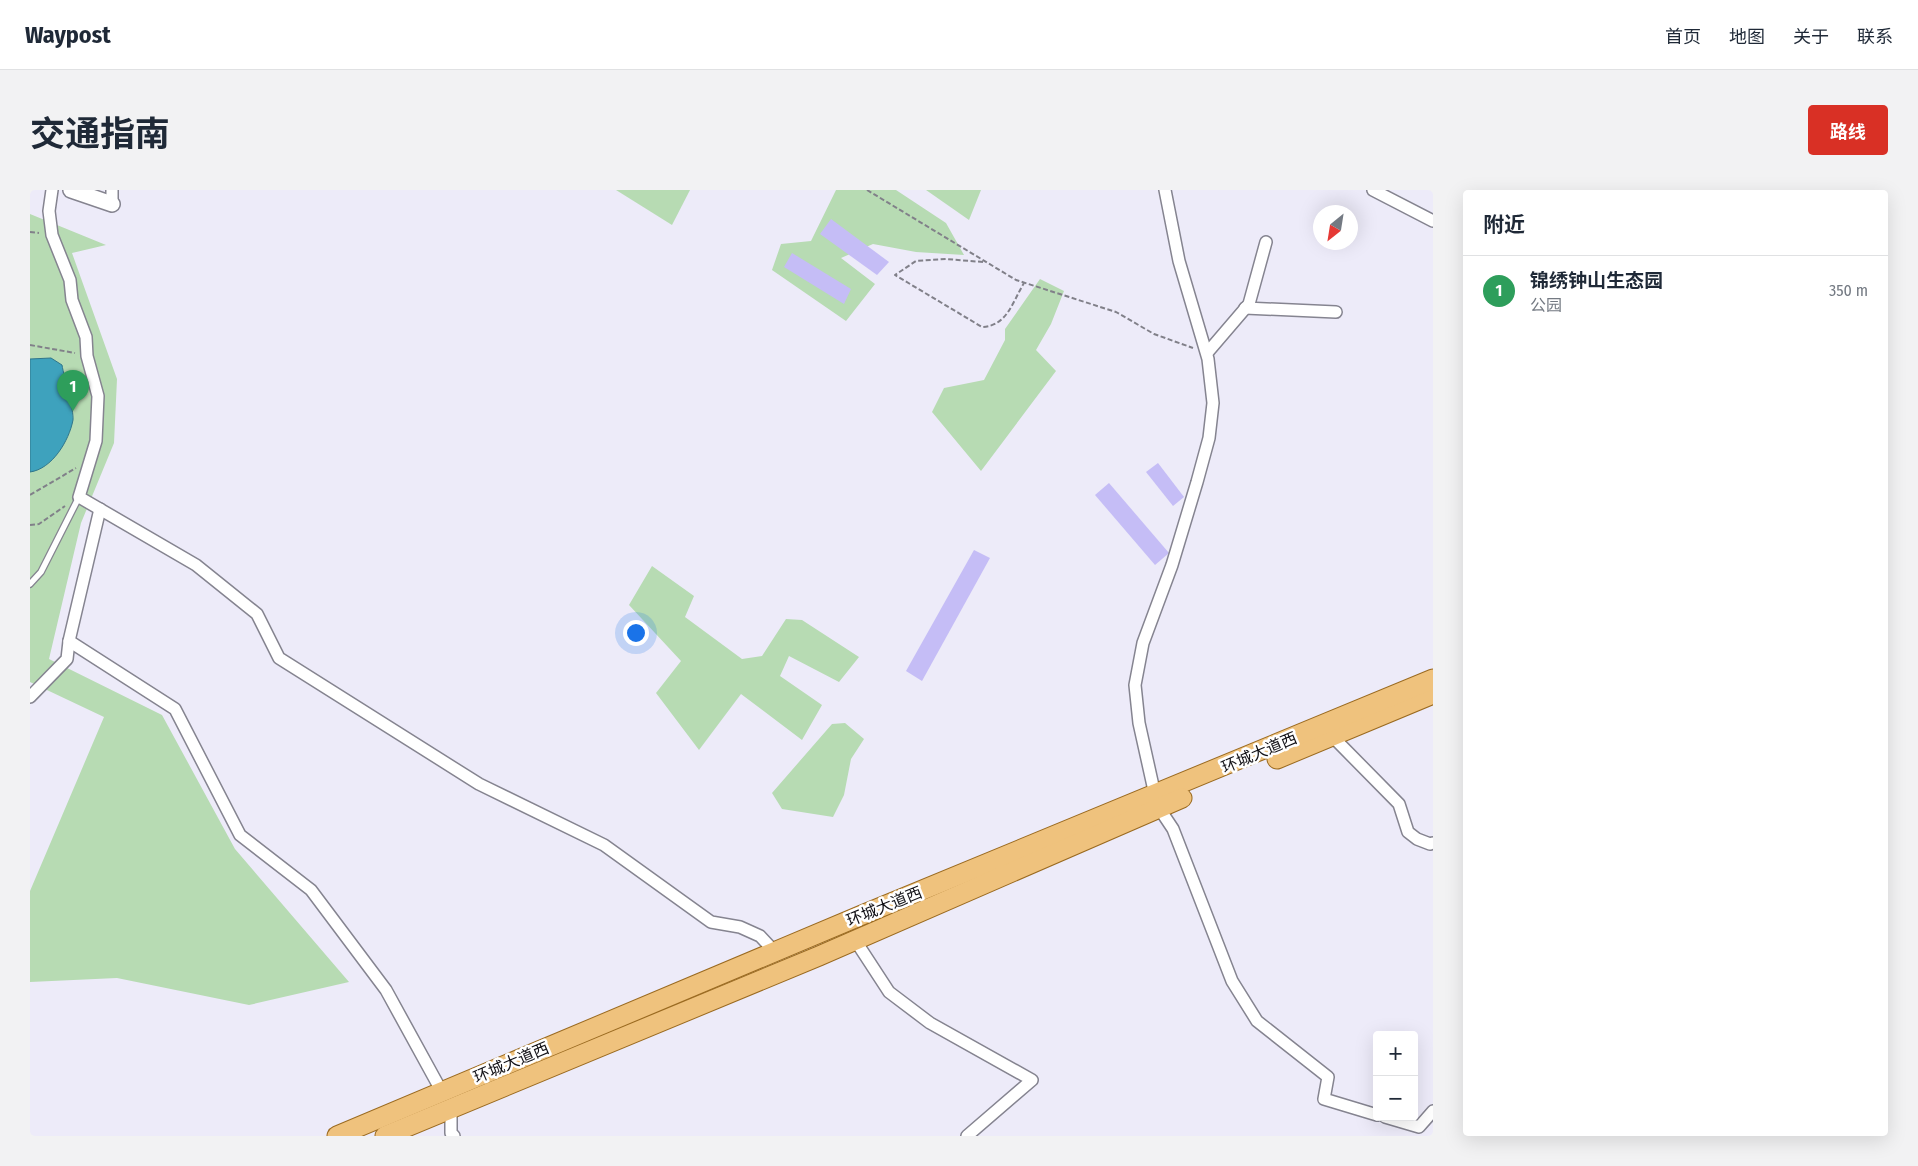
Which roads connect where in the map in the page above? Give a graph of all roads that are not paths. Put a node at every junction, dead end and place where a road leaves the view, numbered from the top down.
1 (52, 190) edge
2 (71, 190) edge
3 (1165, 190) edge
4 (1373, 190) edge
5 (112, 197) edge
6 (1433, 221) edge
7 (1266, 242) dead end
8 (1245, 308) junction
9 (1336, 312) dead end
10 (1207, 354) junction
11 (79, 497) junction
12 (100, 509) junction
13 (30, 584) edge
14 (69, 641) junction
15 (1433, 679) edge
16 (1433, 694) edge
17 (30, 698) edge
18 (1330, 730) junction
19 (1157, 802) junction
20 (1433, 843) edge
21 (853, 942) junction
22 (775, 952) junction
23 (446, 1100) junction
24 (1433, 1111) edge
25 (1373, 1114) edge
26 (1399, 1121) edge
27 (337, 1136) edge
28 (385, 1136) edge
29 (454, 1136) edge
30 (967, 1136) edge

1 - 11 street
2 - 5 street
3 - 10 street
4 - 6 street
7 - 8 street
8 - 9 street
8 - 10 street
10 - 19 street
11 - 12 street
11 - 13 lane
12 - 14 street
12 - 22 street
14 - 17 street
14 - 23 street
15 - 18 main road, 环城大道西
16 - 18 main road, 环城大道西
18 - 19 main road, 环城大道西
18 - 20 street
19 - 21 main road, 环城大道西
19 - 22 main road, 环城大道西
19 - 25 street
21 - 23 main road, 环城大道西
21 - 30 street
22 - 23 main road, 环城大道西
23 - 27 main road, 环城大道西
23 - 28 main road, 环城大道西
23 - 29 street
24 - 26 street

